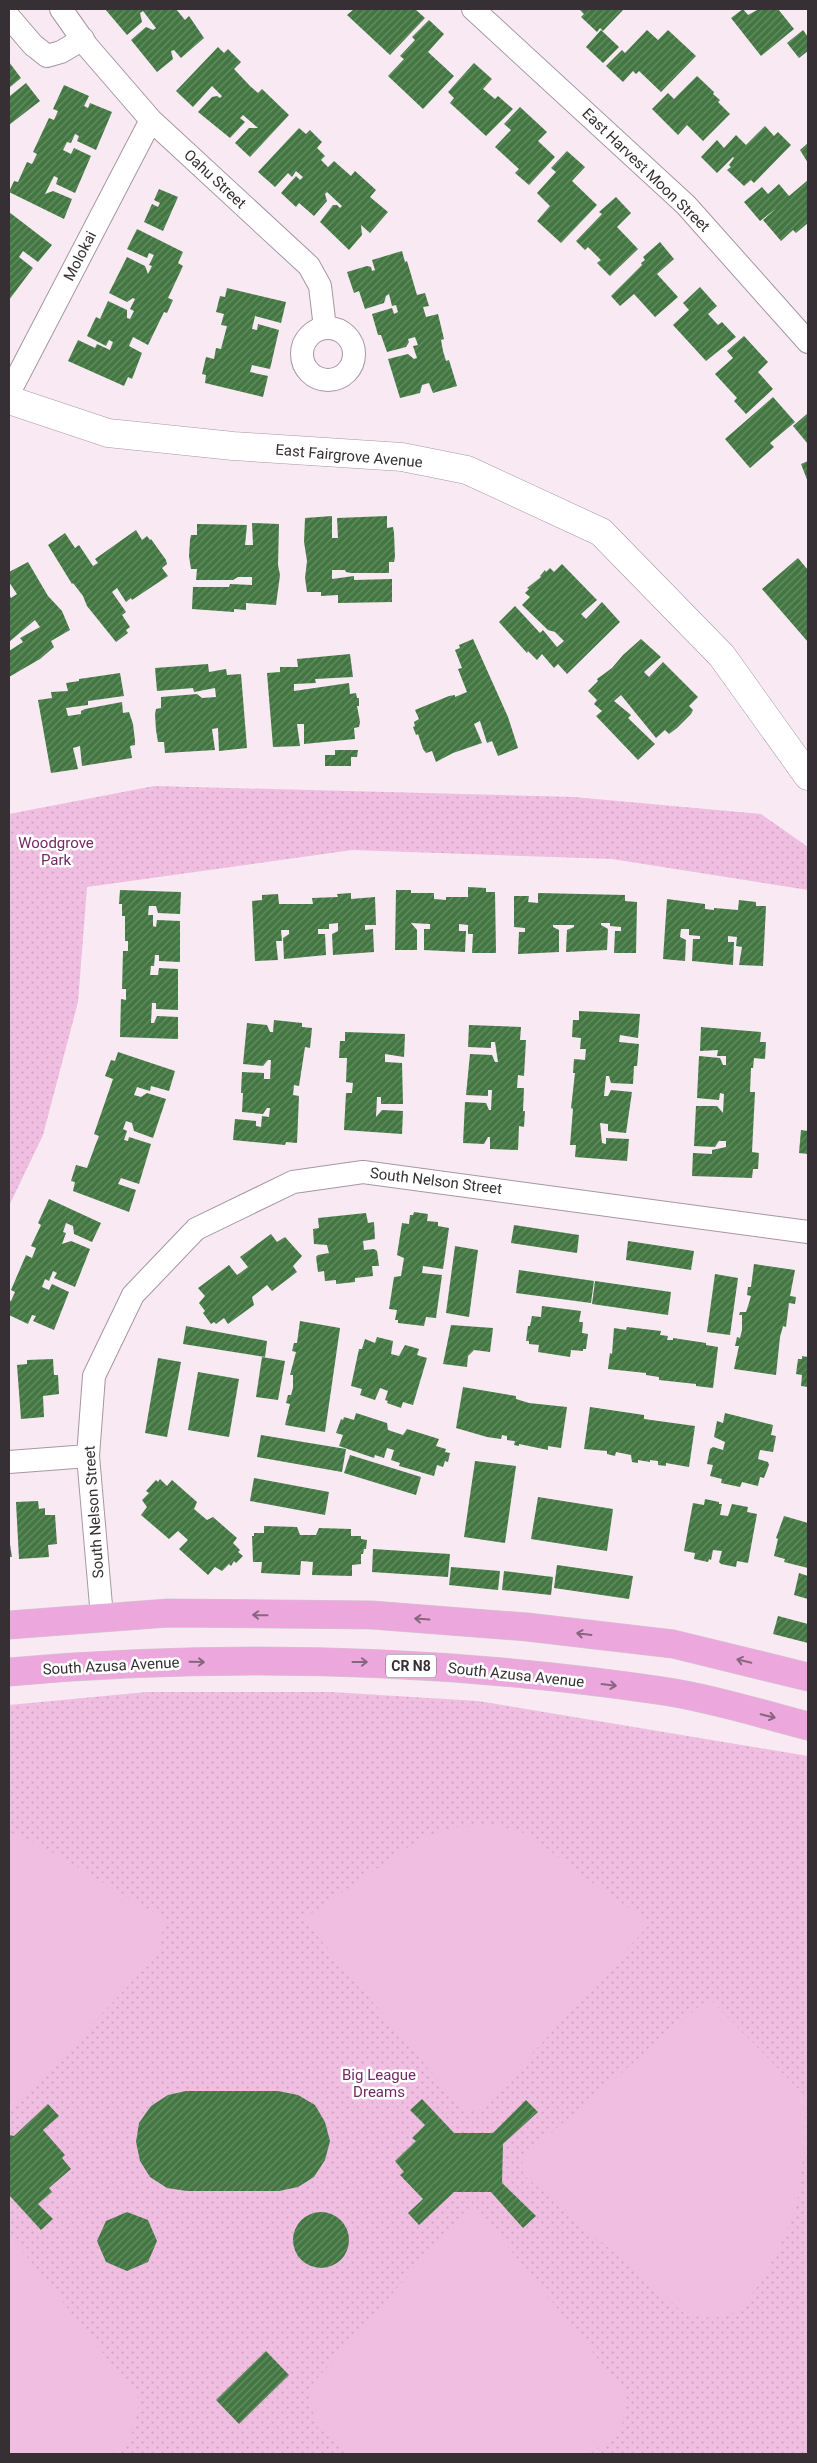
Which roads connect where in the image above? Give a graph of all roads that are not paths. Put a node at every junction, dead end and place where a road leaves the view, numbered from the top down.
1 (61, 9) edge
2 (473, 9) edge
3 (9, 16) edge
4 (83, 39) junction
5 (151, 120) junction
6 (325, 328) dead end
7 (808, 341) edge
8 (9, 393) edge
9 (9, 400) edge
10 (808, 776) edge
11 (808, 1232) edge
12 (88, 1456) junction
13 (9, 1462) edge
14 (102, 1617) junction
15 (9, 1624) edge
16 (9, 1672) edge
17 (808, 1677) edge
18 (808, 1726) edge

1 - 4 street, Oahu Street
2 - 7 street, East Harvest Moon Street
3 - 4 street
4 - 5 street, Oahu Street
5 - 6 street, Oahu Street
5 - 8 street, Molokai
9 - 10 street, East Fairgrove Avenue
11 - 12 street, South Nelson Street
12 - 13 street
12 - 14 street, South Nelson Street
14 - 15 main road
17 -> 14 main road
16 -> 18 main road, South Azusa Avenue / CR N8

